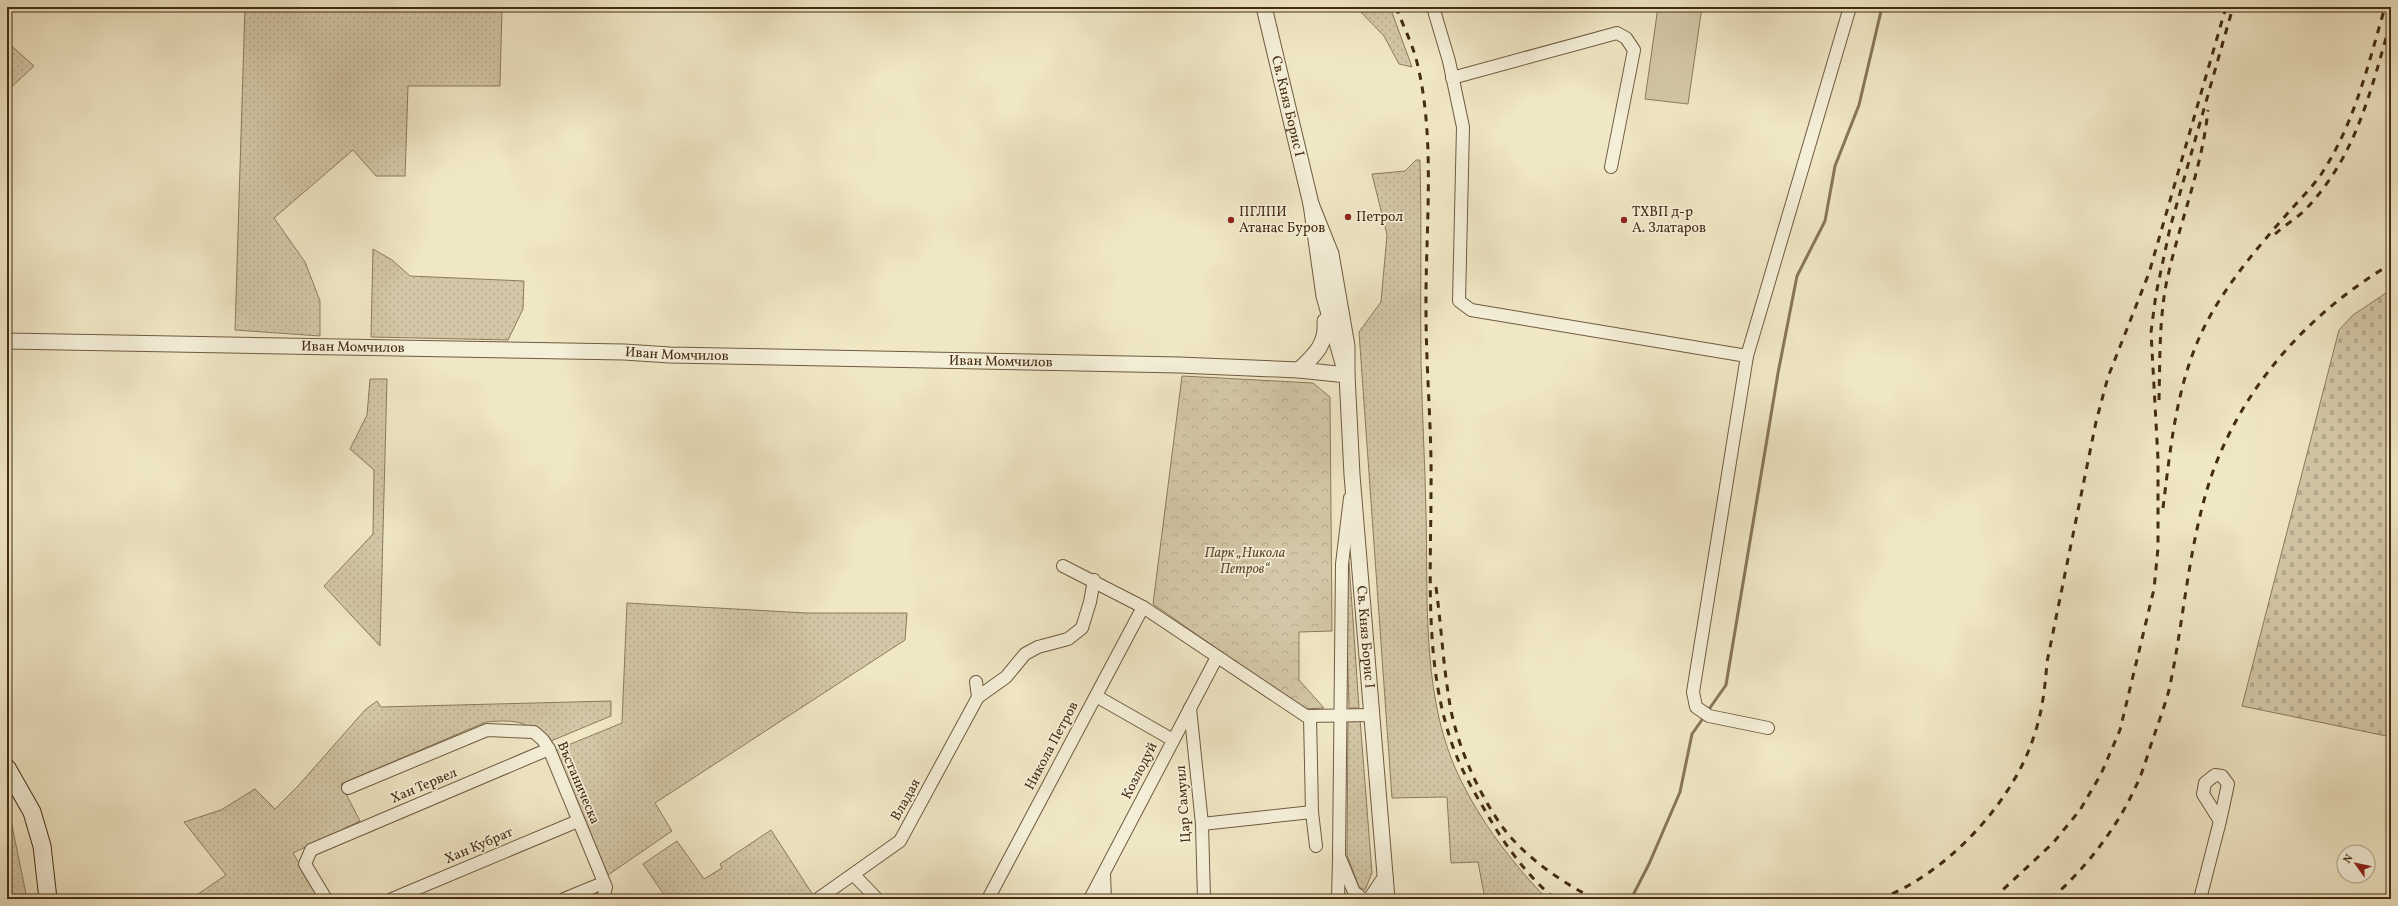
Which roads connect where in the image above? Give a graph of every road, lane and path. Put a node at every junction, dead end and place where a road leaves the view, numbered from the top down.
1 (1264, 7) edge
2 (1433, 7) edge
3 (1850, 7) edge
4 (1452, 78) junction
5 (1611, 167) dead end
6 (1312, 204) junction
7 (1324, 296) junction
8 (7, 341) edge
9 (1747, 356) junction
10 (1299, 370) junction
11 (1347, 375) junction
12 (1352, 475) junction
13 (1063, 566) dead end
14 (1094, 580) junction
15 (1143, 607) junction
16 (1217, 657) junction
17 (976, 682) dead end
18 (1096, 696) junction
19 (978, 697) junction
20 (1190, 708) junction
21 (1340, 715) junction
22 (1373, 715) junction
23 (1310, 717) junction
24 (1768, 728) dead end
25 (1173, 740) junction
26 (549, 749) junction
27 (7, 768) edge
28 (348, 788) dead end
29 (1312, 812) junction
30 (578, 821) junction
31 (2220, 821) dead end
32 (1202, 824) junction
33 (1316, 846) dead end
34 (1339, 856) junction
35 (1104, 874) junction
36 (854, 875) junction
37 (1385, 878) junction
38 (603, 883) junction
39 (48, 899) edge
40 (326, 899) edge
41 (392, 899) edge
42 (564, 899) edge
43 (603, 899) edge
44 (818, 899) edge
45 (877, 899) edge
46 (988, 899) edge
47 (1090, 899) edge
48 (1105, 899) edge
49 (1204, 899) edge
50 (1338, 899) edge
51 (1363, 899) edge
52 (1371, 899) edge
53 (1387, 899) edge
54 (2200, 899) edge

1 - 6 street, Св. Княз Борис I
2 - 4 street
3 - 9 street
4 - 5 street
4 - 9 street
6 - 7 street, Св. Княз Борис I
6 - 11 street, Св. Княз Борис I
7 - 10 street
7 - 11 street, Св. Княз Борис I
8 - 10 street, Иван Момчилов
9 - 24 street
10 - 11 street, Иван Момчилов
11 - 12 street, Св. Княз Борис I
12 - 21 street
12 - 22 street, Св. Княз Борис I
13 - 14 street
14 - 15 street
14 - 19 street
15 - 16 street
15 - 18 street, Никола Петров
16 - 20 street, Козлодуй
16 - 23 street
17 - 19 street
18 - 25 street
18 - 46 street, Никола Петров
19 - 36 street, Владая
20 - 25 street, Козлодуй
20 - 32 street, Цар Самуил
21 - 22 street
21 - 23 street
21 - 34 street
22 - 37 street, Св. Княз Борис I
23 - 29 street
25 - 35 street, Козлодуй
26 - 28 street, Въстаническа
26 - 30 street, Въстаническа
26 - 40 street, Хан Тервел
27 - 39 main road
29 - 32 street
29 - 33 street
30 - 38 street, Въстаническа
30 - 41 street, Хан Кубрат
31 - 54 street
32 - 49 street, Цар Самуил
34 - 50 street
34 - 51 street
35 - 47 street, Козлодуй
35 - 48 street
36 - 44 street, Владая
36 - 45 street
37 - 52 street
37 - 53 street, Св. Княз Борис I
38 - 42 street
38 - 43 street, Въстаническа

